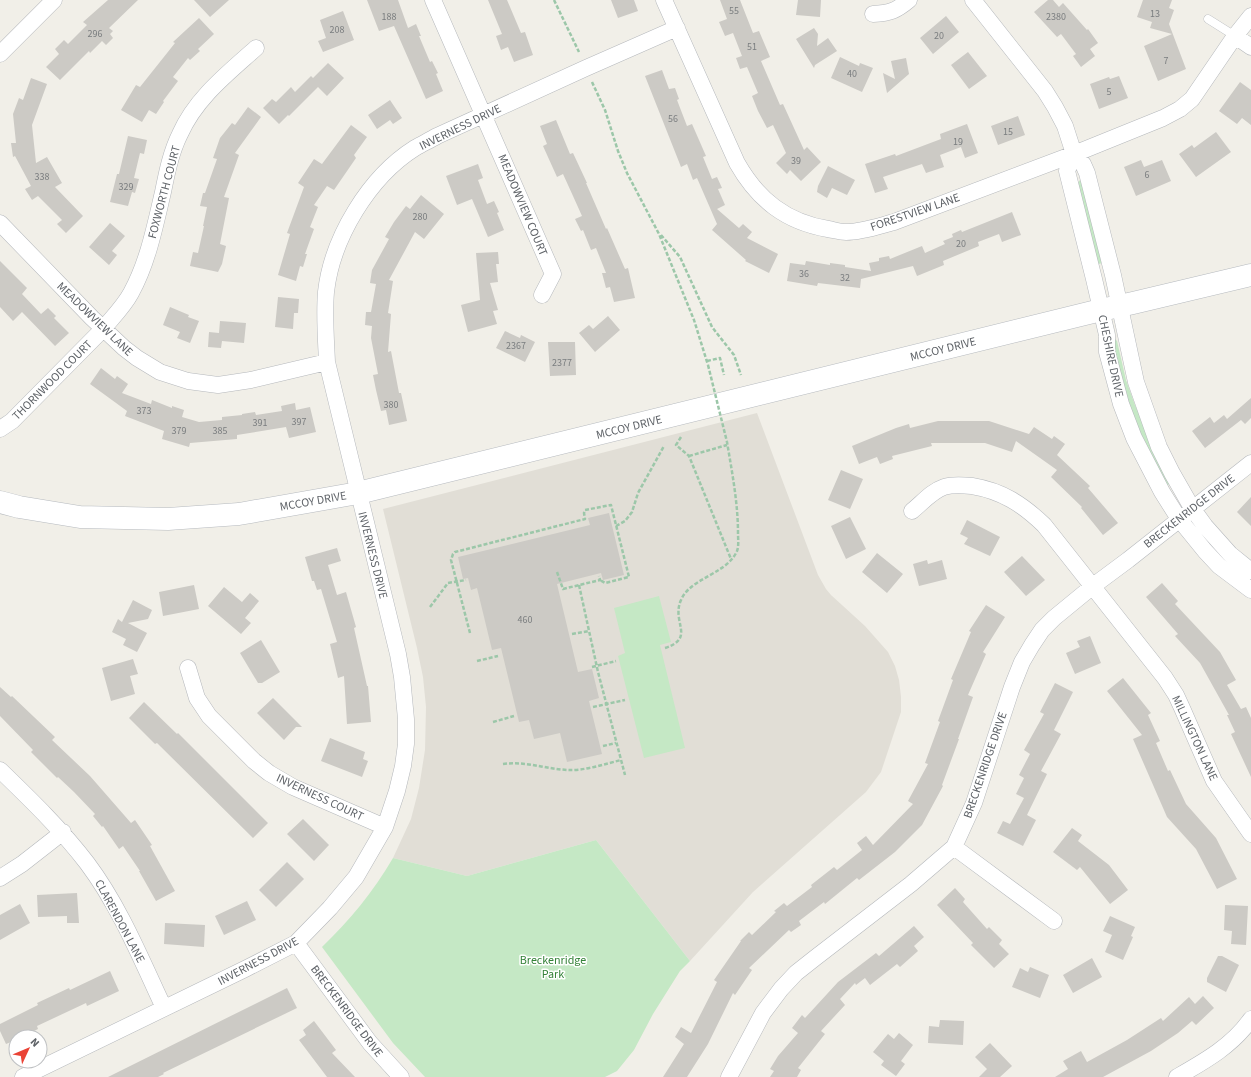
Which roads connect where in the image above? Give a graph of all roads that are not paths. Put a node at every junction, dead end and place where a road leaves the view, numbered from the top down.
1 (54, 0) edge
2 (433, 0) edge
3 (664, 0) edge
4 (909, 0) edge
5 (973, 0) edge
6 (873, 14) dead end
7 (1251, 16) edge
8 (1208, 19) dead end
9 (677, 28) junction
10 (1235, 36) junction
11 (1251, 47) edge
12 (256, 48) dead end
13 (0, 54) edge
14 (484, 114) junction
15 (1074, 154) junction
16 (0, 223) edge
17 (1251, 275) edge
18 (542, 295) dead end
19 (1110, 308) junction
20 (103, 329) junction
21 (327, 362) junction
22 (0, 429) edge
23 (1251, 463) edge
24 (358, 493) junction
25 (0, 502) edge
26 (1192, 508) junction
27 (912, 511) dead end
28 (1179, 519) junction
29 (1251, 572) edge
30 (1093, 586) junction
31 (1251, 590) edge
32 (188, 668) dead end
33 (0, 770) edge
34 (385, 827) junction
35 (63, 832) junction
36 (1251, 834) edge
37 (954, 847) junction
38 (0, 878) edge
39 (1054, 921) dead end
40 (296, 943) junction
41 (164, 1008) junction
42 (1251, 1019) edge
43 (23, 1077) edge
44 (401, 1077) edge
45 (728, 1077) edge
46 (1177, 1077) edge

1 - 13 street
2 - 14 street
3 - 9 street, FORESTVIEW LANE
4 - 6 street
5 - 15 street, CHESHIRE DRIVE
7 - 10 street, FORESTVIEW LANE
8 - 10 lane
9 - 14 street, INVERNESS DRIVE
9 - 15 street, FORESTVIEW LANE
10 - 11 street
10 - 15 street, FORESTVIEW LANE
12 - 20 street, FOXWORTH COURT
14 - 18 street, MEADOWVIEW COURT
14 - 21 street, INVERNESS DRIVE
15 - 19 street, CHESHIRE DRIVE
16 - 20 street, MEADOWVIEW LANE
17 - 19 street, MCCOY DRIVE
19 - 24 street, MCCOY DRIVE
19 - 26 street, CHESHIRE DRIVE
19 - 28 street, CHESHIRE DRIVE
20 - 21 street, MEADOWVIEW LANE
20 - 22 street, THORNWOOD COURT
21 - 24 street, INVERNESS DRIVE
23 - 26 street, BRECKENRIDGE DRIVE
24 - 25 street, MCCOY DRIVE
24 - 34 street, INVERNESS DRIVE
26 - 28 street, BRECKENRIDGE DRIVE
26 - 29 street, CHESHIRE DRIVE
27 - 30 street, MILLINGTON LANE
28 - 30 street, BRECKENRIDGE DRIVE
28 - 31 street, CHESHIRE DRIVE
30 - 36 street, MILLINGTON LANE
30 - 37 street, BRECKENRIDGE DRIVE
32 - 34 street, INVERNESS COURT
33 - 35 street, CLARENDON LANE
34 - 40 street, INVERNESS DRIVE
35 - 38 street
35 - 41 street, CLARENDON LANE
37 - 39 street
37 - 45 street, BRECKENRIDGE DRIVE
40 - 41 street, INVERNESS DRIVE
40 - 44 street, BRECKENRIDGE DRIVE
41 - 43 street, INVERNESS DRIVE
42 - 46 street

